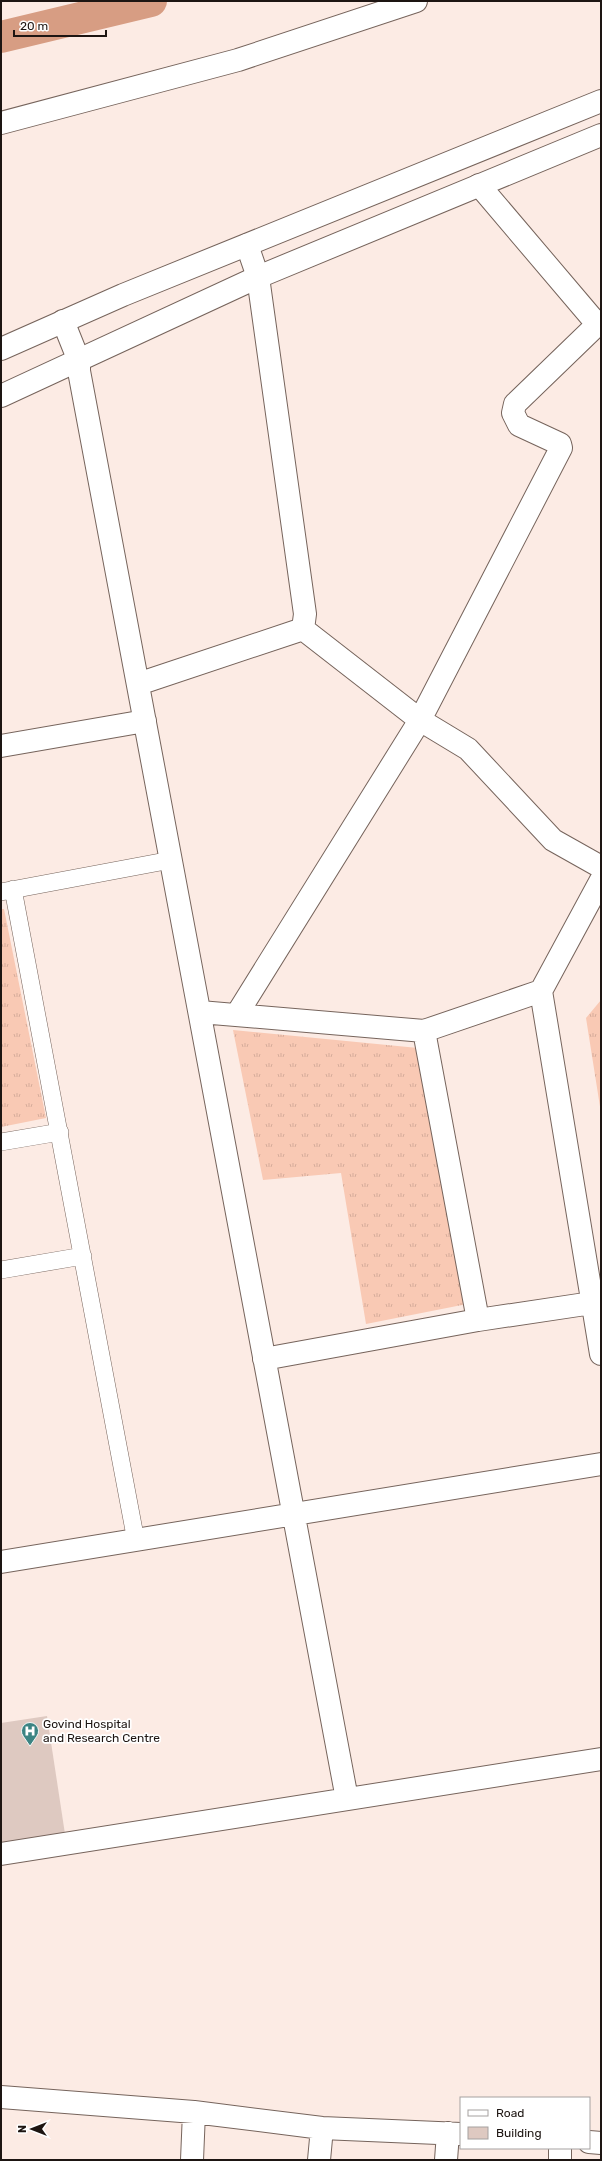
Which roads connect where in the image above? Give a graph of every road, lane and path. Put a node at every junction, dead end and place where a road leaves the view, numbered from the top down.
1 (416, 1) edge
2 (601, 101) edge
3 (1, 123) edge
4 (601, 135) edge
5 (479, 185) junction
6 (246, 245) junction
7 (258, 277) junction
8 (63, 322) junction
9 (599, 322) edge
10 (1, 349) edge
11 (79, 361) junction
12 (1, 396) edge
13 (303, 629) junction
14 (138, 684) junction
15 (420, 720) junction
16 (145, 721) junction
17 (1, 746) edge
18 (171, 860) junction
19 (601, 868) edge
20 (601, 880) edge
21 (7, 891) edge
22 (541, 991) junction
23 (200, 1012) junction
24 (237, 1014) junction
25 (424, 1031) junction
26 (60, 1132) junction
27 (1, 1142) edge
28 (84, 1256) junction
29 (1, 1270) edge
30 (592, 1303) junction
31 (478, 1320) junction
32 (601, 1354) edge
33 (264, 1359) junction
34 (601, 1464) edge
35 (294, 1515) junction
36 (136, 1541) junction
37 (1, 1562) edge
38 (601, 1759) edge
39 (347, 1799) junction
40 (1, 1854) edge
41 (1, 2097) edge
42 (194, 2112) junction
43 (322, 2128) junction
44 (454, 2133) edge
45 (590, 2142) edge
46 (601, 2143) edge
47 (560, 2149) edge
48 (192, 2160) edge
49 (319, 2160) edge
50 (446, 2160) edge
51 (560, 2160) edge

1 - 3 street
2 - 6 street
4 - 5 street
5 - 7 street
5 - 9 street
6 - 7 street
6 - 8 street
7 - 11 street
7 - 13 street
8 - 10 street
8 - 11 street
9 - 15 street
11 - 12 street
11 - 14 street
13 - 14 street
13 - 15 street
14 - 16 street
15 - 19 street
15 - 24 street
16 - 17 street
16 - 18 street
18 - 21 lane
18 - 23 street
20 - 22 street
21 - 26 lane
22 - 25 street
22 - 30 street
23 - 24 street
23 - 33 street
24 - 25 street
25 - 31 street
26 - 27 lane
26 - 28 lane
28 - 29 lane
28 - 36 lane
30 - 31 street
30 - 32 street
31 - 33 street
33 - 35 street
34 - 35 street
35 - 36 street
35 - 39 street
36 - 37 street
38 - 39 street
39 - 40 street
41 - 42 street
42 - 43 street
42 - 48 street
43 - 44 street
43 - 49 street
44 - 50 street
45 - 46 street
47 - 51 street

